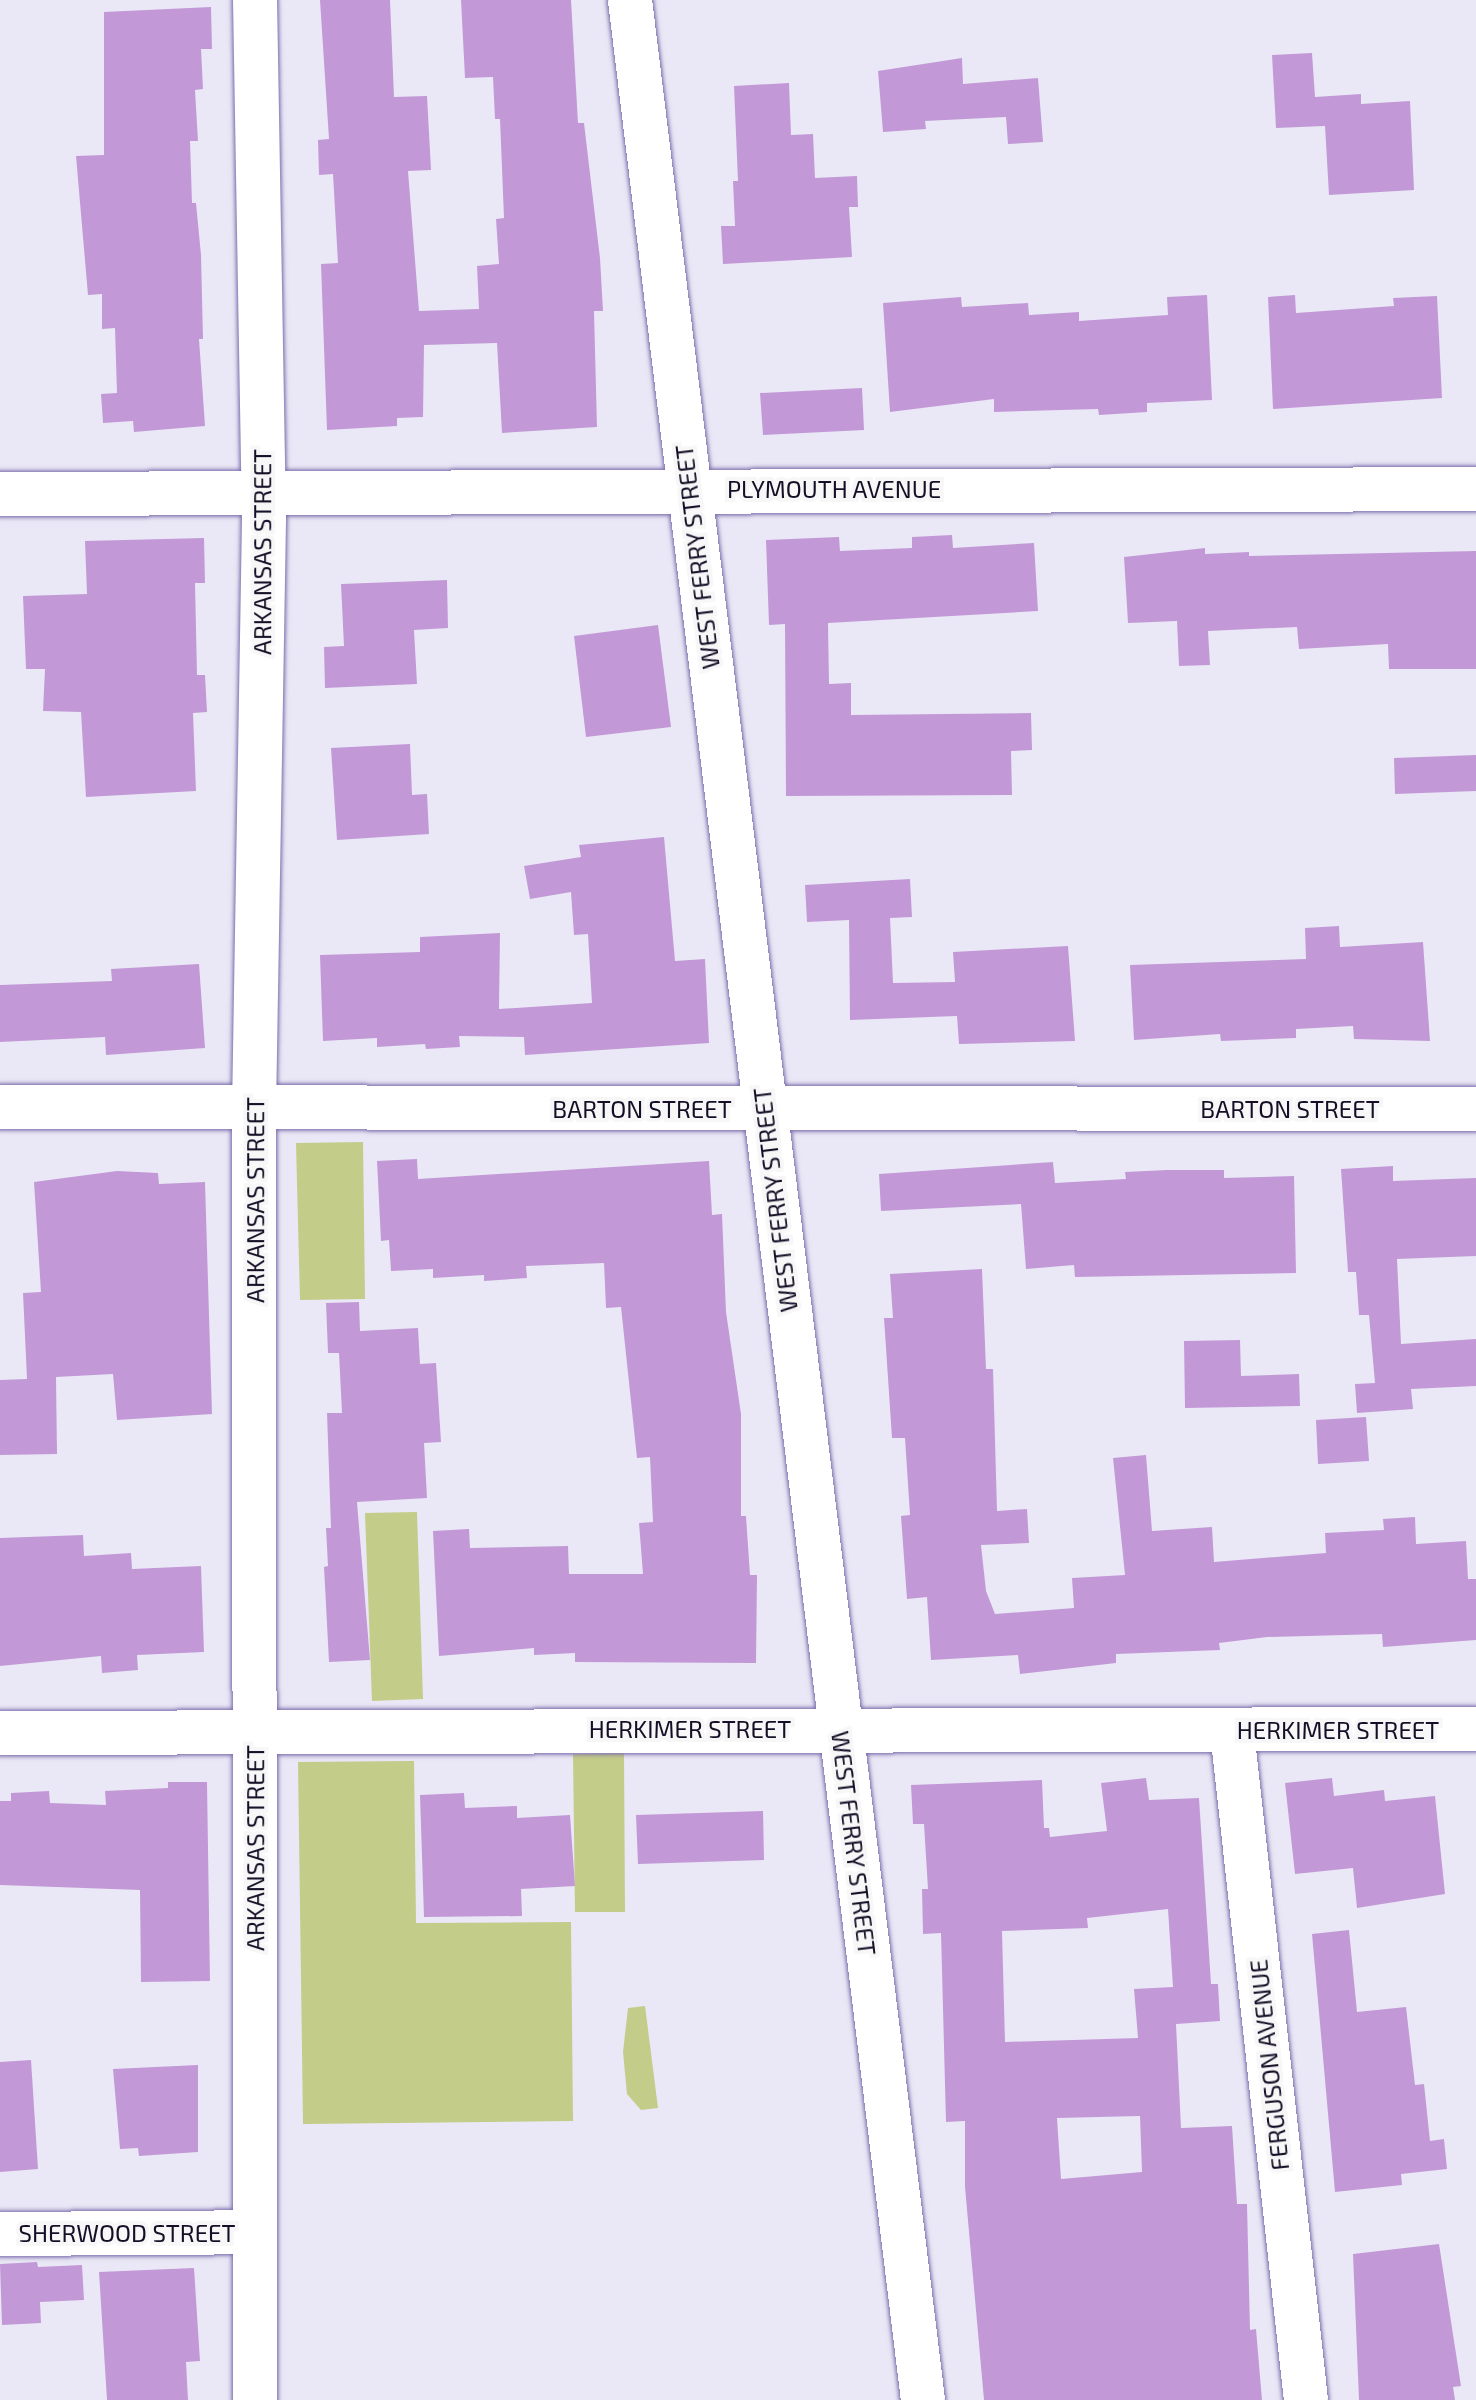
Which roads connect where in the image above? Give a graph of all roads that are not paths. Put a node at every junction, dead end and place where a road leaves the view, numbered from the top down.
1 (255, 0) edge
2 (630, 0) edge
3 (1476, 489) edge
4 (689, 490) junction
5 (264, 493) junction
6 (0, 494) edge
7 (0, 1107) edge
8 (764, 1109) junction
9 (1476, 1109) edge
10 (254, 1110) junction
11 (840, 1728) junction
12 (1476, 1729) edge
13 (255, 1730) junction
14 (1232, 1731) junction
15 (0, 1733) edge
16 (255, 2232) junction
17 (0, 2234) edge
18 (255, 2400) edge
19 (923, 2400) edge
20 (1306, 2400) edge

1 - 5 street, ARKANSAS STREET
2 - 4 street, WEST FERRY STREET
3 - 4 street, PLYMOUTH AVENUE
4 - 5 street, PLYMOUTH AVENUE
4 - 8 street, WEST FERRY STREET
5 - 6 street, PLYMOUTH AVENUE
5 - 10 street, ARKANSAS STREET
7 - 10 street, BARTON STREET
8 - 9 street, BARTON STREET
8 - 10 street, BARTON STREET
8 - 11 street, WEST FERRY STREET
10 - 13 street, ARKANSAS STREET
11 - 13 street, HERKIMER STREET
11 - 14 street, HERKIMER STREET
11 - 19 street, WEST FERRY STREET
12 - 14 street, HERKIMER STREET
13 - 15 street, HERKIMER STREET
13 - 16 street, ARKANSAS STREET
14 - 20 street, FERGUSON AVENUE
16 - 17 street, SHERWOOD STREET
16 - 18 street, ARKANSAS STREET

